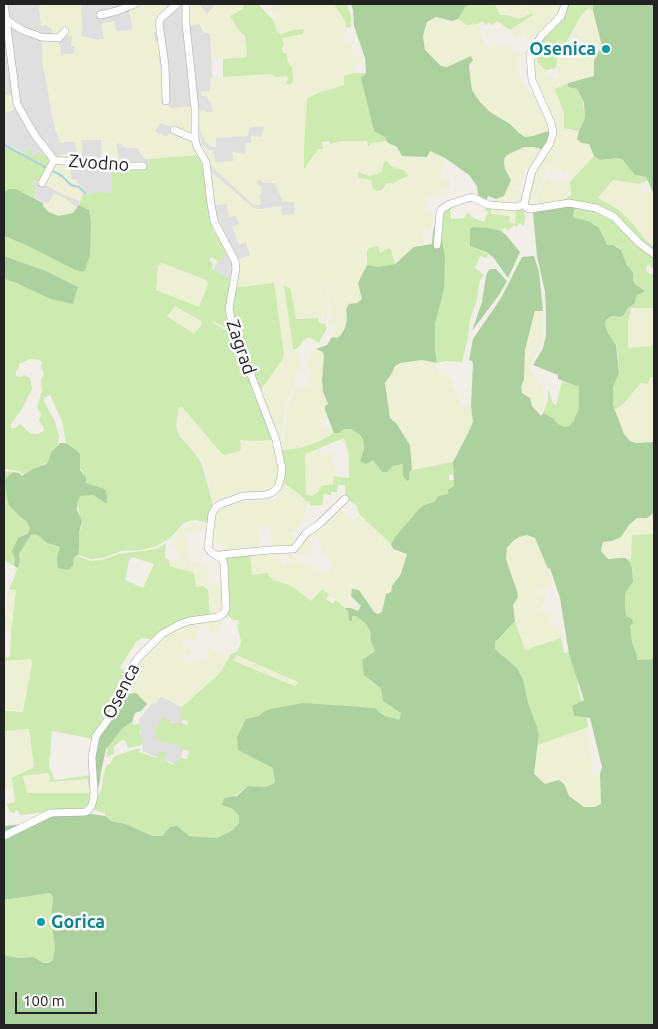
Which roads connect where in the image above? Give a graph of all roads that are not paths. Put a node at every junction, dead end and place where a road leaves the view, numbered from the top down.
1 (4, 4) edge
2 (135, 4) edge
3 (177, 4) edge
4 (186, 4) edge
5 (565, 4) edge
6 (100, 15) dead end
7 (5, 19) junction
8 (5, 28) edge
9 (64, 32) dead end
10 (166, 101) dead end
11 (174, 130) dead end
12 (196, 139) junction
13 (51, 166) junction
14 (144, 166) dead end
15 (42, 183) dead end
16 (524, 204) junction
17 (436, 245) dead end
18 (654, 254) edge
19 (276, 440) joint
20 (345, 499) dead end
21 (218, 555) junction
22 (4, 836) edge

1 - 7 street
2 - 6 street
3 - 10 street
4 - 12 street, Zagrad
5 - 16 street
7 - 8 street
7 - 9 street
8 - 13 street, Zvodno
11 - 12 street
12 - 19 street, Zagrad
13 - 14 street, Zvodno
13 - 15 street, Zvodno
16 - 17 street
16 - 18 street
19 - 21 street, Osenca
20 - 21 street
21 - 22 street, Osenca

